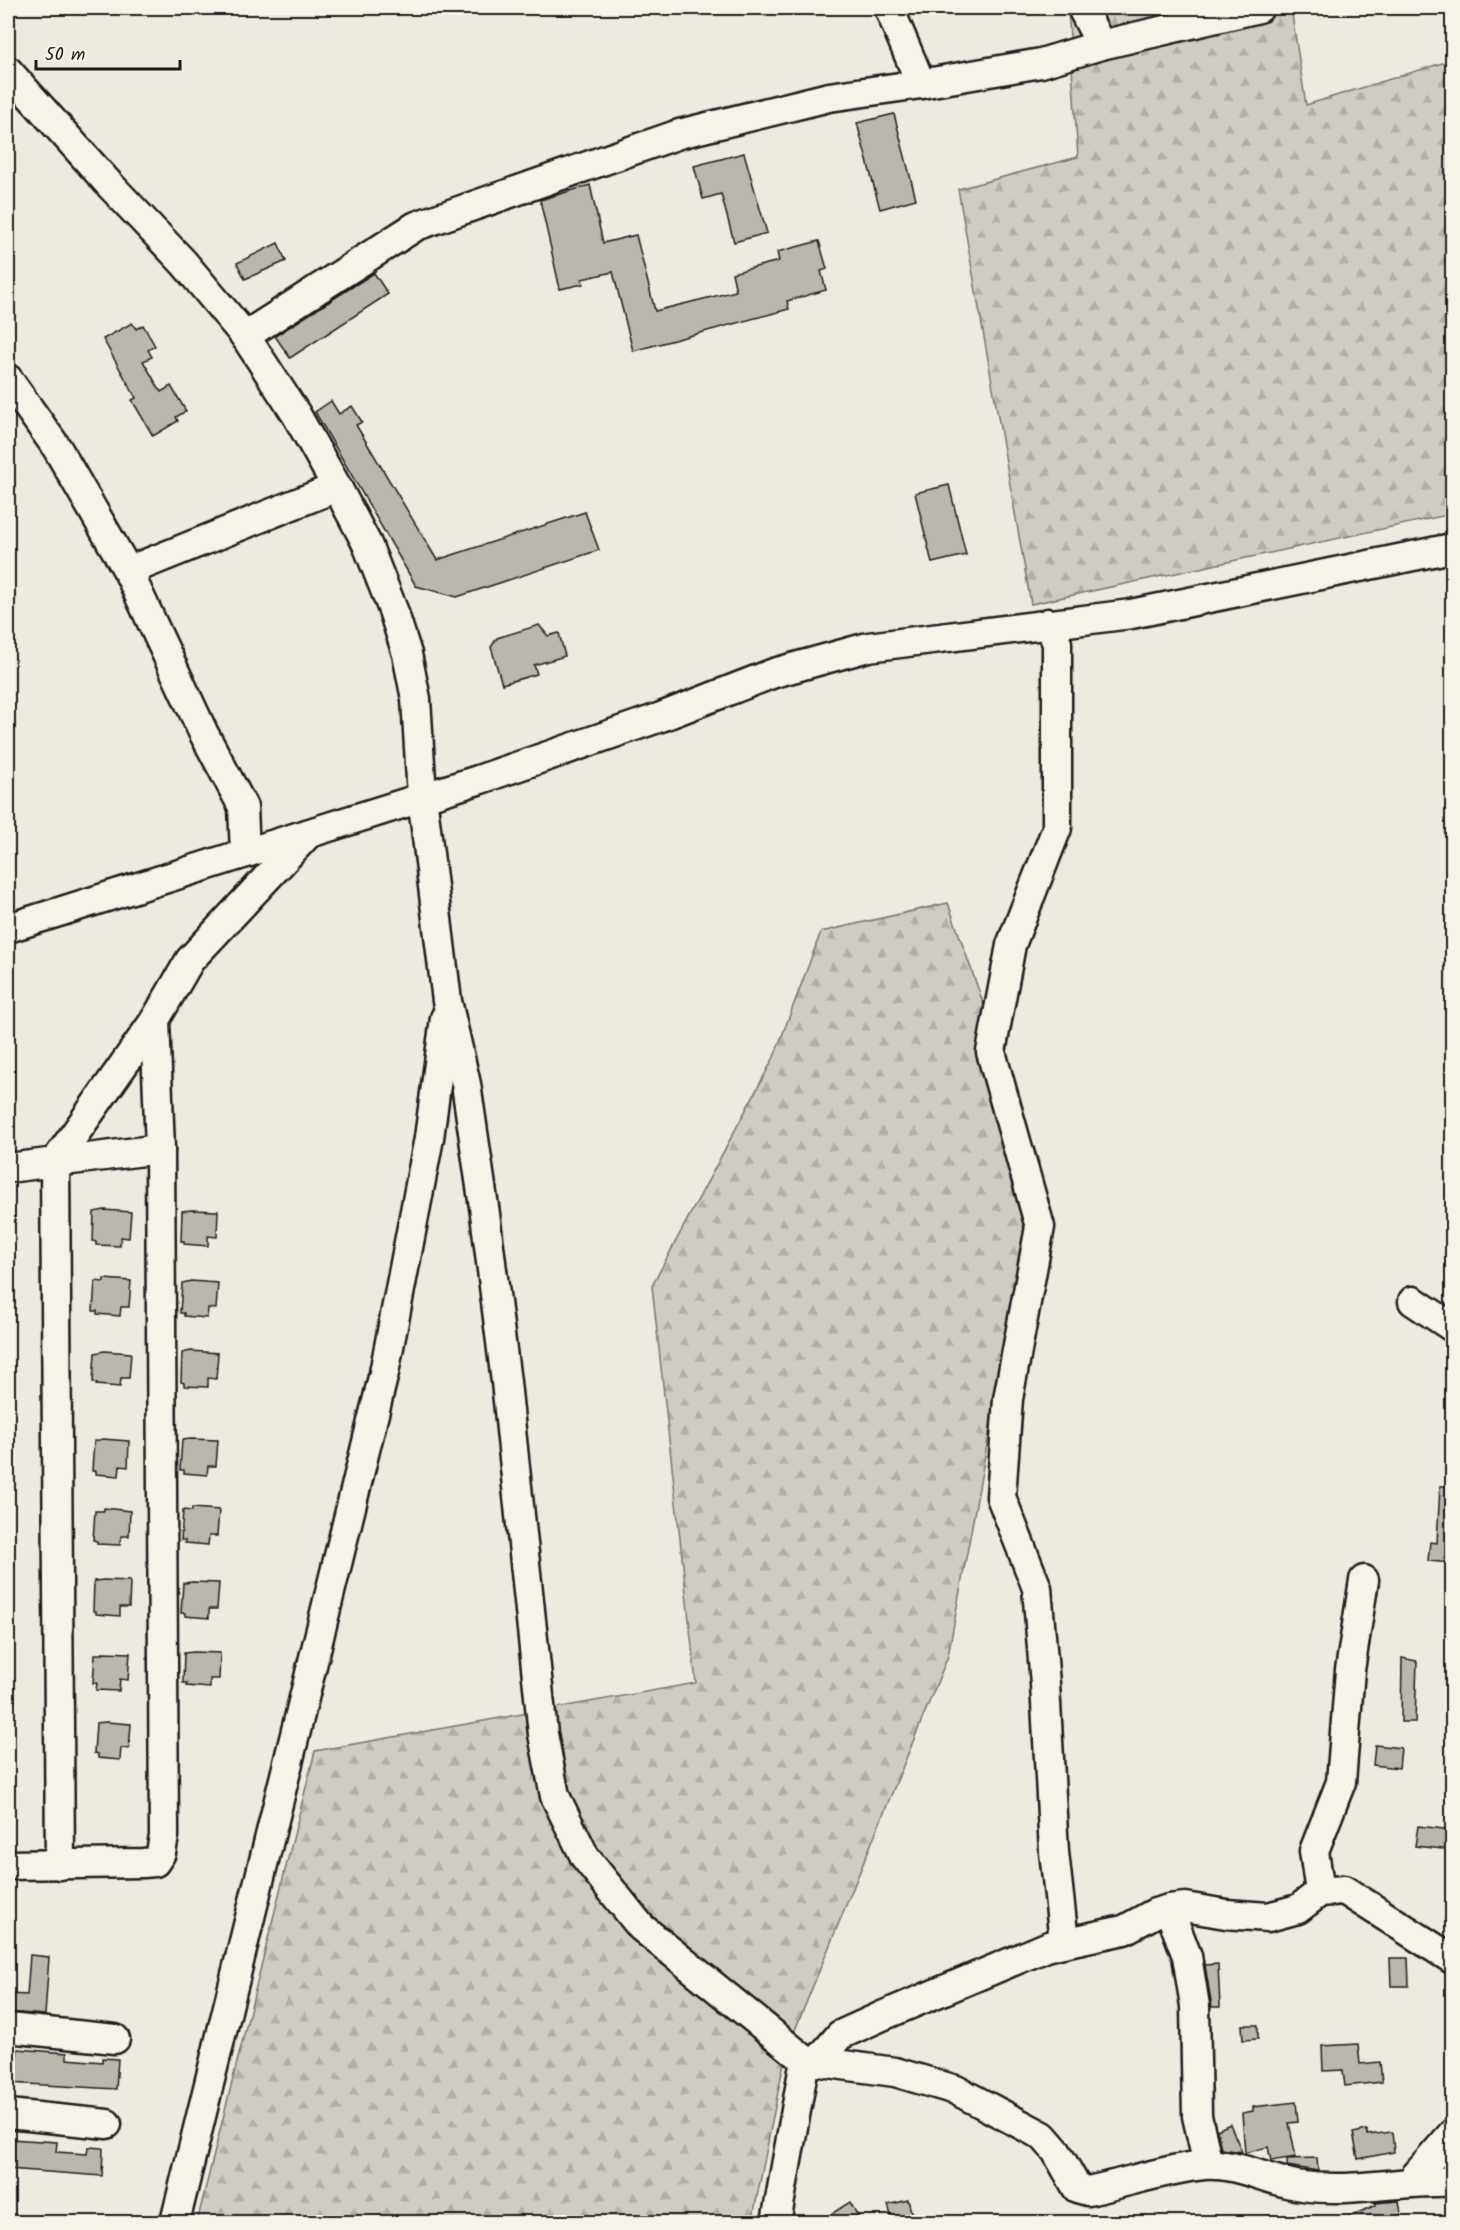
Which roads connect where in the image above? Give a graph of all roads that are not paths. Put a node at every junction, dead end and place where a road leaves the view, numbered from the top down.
1 (889, 8) edge
2 (1082, 8) edge
3 (1259, 8) edge
4 (1101, 45) junction
5 (8, 71) edge
6 (921, 84) junction
7 (245, 336) junction
8 (8, 379) edge
9 (337, 487) junction
10 (1452, 548) edge
11 (128, 571) junction
12 (1048, 623) junction
13 (422, 796) junction
14 (308, 834) junction
15 (245, 853) junction
16 (8, 928) edge
17 (447, 1001) junction
18 (155, 1020) junction
19 (160, 1149) junction
20 (55, 1162) junction
21 (8, 1168) edge
22 (1413, 1301) dead end
23 (1452, 1327) edge
24 (1364, 1580) dead end
25 (8, 1865) edge
26 (60, 1865) junction
27 (1320, 1892) junction
28 (1169, 1909) junction
29 (1064, 1941) junction
30 (1452, 1959) edge
31 (8, 2028) edge
32 (115, 2039) dead end
33 (811, 2061) junction
34 (8, 2114) edge
35 (107, 2124) dead end
36 (1452, 2134) edge
37 (1208, 2164) junction
38 (1411, 2181) junction
39 (1452, 2182) edge
40 (176, 2223) edge
41 (776, 2223) edge

1 - 6 street
2 - 4 street
3 - 4 street
4 - 6 street
5 - 7 street
6 - 7 street
7 - 9 street
8 - 11 street
9 - 11 street
9 - 13 street
10 - 12 street
11 - 15 street
12 - 13 street
12 - 29 street
13 - 14 street
13 - 17 street
14 - 15 street
14 - 18 street
15 - 16 street
17 - 33 street
17 - 40 street
18 - 19 street
18 - 20 street
19 - 20 street
19 - 26 street
20 - 21 street
20 - 26 street
22 - 23 street
24 - 27 street
25 - 26 street
27 - 28 street
27 - 30 street
28 - 29 street
28 - 37 street
29 - 33 street
31 - 32 street
33 - 37 street
33 - 41 street
34 - 35 street
36 - 38 street
37 - 38 street
38 - 39 street

